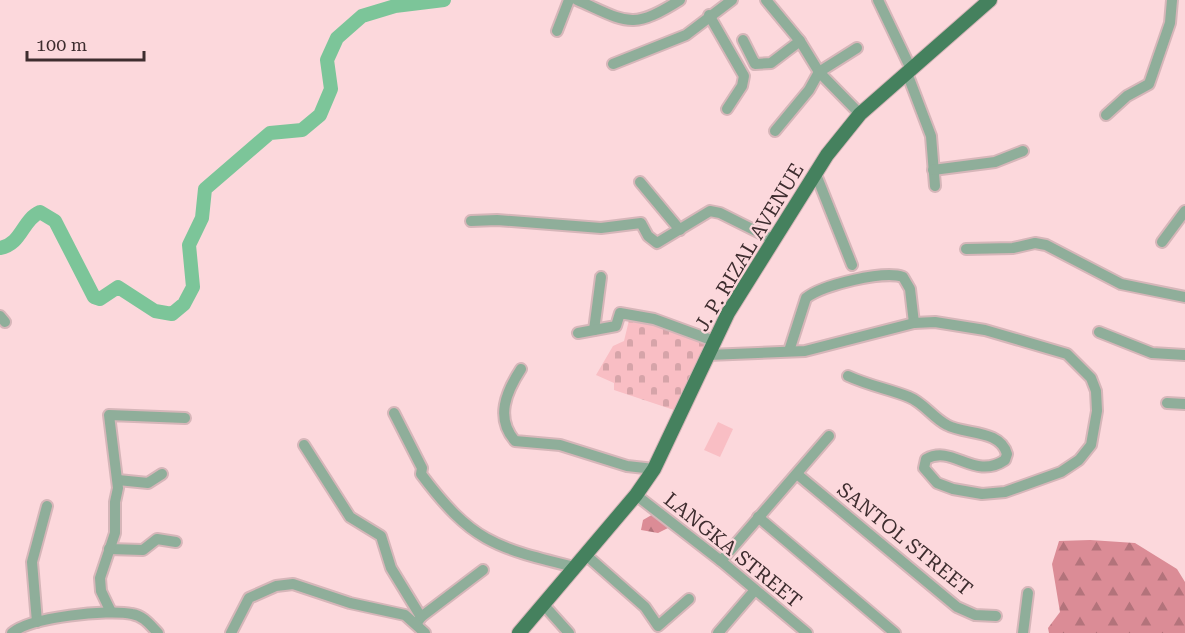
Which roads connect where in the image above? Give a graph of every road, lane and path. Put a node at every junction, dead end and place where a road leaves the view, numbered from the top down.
1 (569, 0) edge
2 (577, 0) edge
3 (680, 0) edge
4 (766, 0) edge
5 (878, 0) edge
6 (990, 0) edge
7 (1172, 0) edge
8 (725, 2) edge
9 (709, 15) junction
10 (556, 31) dead end
11 (742, 40) dead end
12 (800, 41) junction
13 (857, 48) dead end
14 (613, 64) dead end
15 (909, 71) junction
16 (819, 72) junction
17 (726, 109) dead end
18 (860, 114) junction
19 (1106, 116) dead end
20 (775, 131) dead end
21 (1023, 151) dead end
22 (933, 170) junction
23 (815, 172) junction
24 (640, 183) dead end
25 (935, 186) dead end
26 (1185, 211) edge
27 (471, 221) dead end
28 (680, 230) junction
29 (772, 239) junction
30 (1162, 242) dead end
31 (966, 249) dead end
32 (852, 265) dead end
33 (601, 277) dead end
34 (1185, 297) edge
35 (914, 323) junction
36 (594, 330) junction
37 (1099, 332) dead end
38 (578, 333) dead end
39 (714, 341) junction
40 (789, 351) junction
41 (708, 355) junction
42 (1185, 355) edge
43 (521, 369) dead end
44 (848, 376) dead end
45 (1167, 403) dead end
46 (1185, 404) edge
47 (394, 413) dead end
48 (185, 418) dead end
49 (829, 435) dead end
50 (304, 445) dead end
51 (654, 469) junction
52 (162, 474) dead end
53 (797, 474) junction
54 (118, 480) junction
55 (636, 495) junction
56 (47, 506) dead end
57 (759, 517) junction
58 (176, 542) dead end
59 (109, 549) junction
60 (586, 555) junction
61 (721, 561) junction
62 (574, 567) junction
63 (483, 570) dead end
64 (755, 590) junction
65 (1028, 593) dead end
66 (689, 599) dead end
67 (543, 604) junction
68 (111, 612) junction
69 (996, 616) dead end
70 (419, 620) junction
71 (36, 622) junction
72 (12, 633) edge
73 (158, 633) edge
74 (231, 633) edge
75 (425, 633) edge
76 (519, 633) edge
77 (569, 633) edge
78 (718, 633) edge
79 (807, 633) edge
80 (895, 633) edge
81 (1023, 633) edge

1 - 10 street
2 - 3 street
4 - 12 street
5 - 15 street
6 - 15 main road, J. P. RIZAL AVENUE
7 - 19 street
8 - 9 street
9 - 14 street
9 - 17 street
11 - 12 street
12 - 16 street
13 - 16 street
15 - 18 main road, J. P. RIZAL AVENUE
15 - 22 street
16 - 18 street
16 - 20 street
18 - 23 main road, J. P. RIZAL AVENUE
21 - 22 street
22 - 25 street
23 - 29 main road, J. P. RIZAL AVENUE
23 - 32 street
24 - 28 street
26 - 30 street
27 - 28 street
28 - 29 street
29 - 39 main road, J. P. RIZAL AVENUE
31 - 34 street
33 - 36 street
35 - 40 street
35 - 40 street
35 - 44 street
36 - 38 street
36 - 39 street
37 - 42 street
39 - 41 main road, J. P. RIZAL AVENUE
40 - 41 street
41 - 51 main road, J. P. RIZAL AVENUE
43 - 51 street
45 - 46 street
47 - 62 street
48 - 54 street
49 - 53 street
50 - 70 street
51 - 55 main road, J. P. RIZAL AVENUE
52 - 54 street
53 - 57 street
53 - 69 street, SANTOL STREET
54 - 59 street
55 - 60 main road, J. P. RIZAL AVENUE
55 - 61 street, LANGKA STREET
56 - 71 street
57 - 61 street
57 - 80 street
58 - 59 street
59 - 68 street
60 - 62 main road, J. P. RIZAL AVENUE
60 - 66 street
61 - 64 street, LANGKA STREET
62 - 67 main road, J. P. RIZAL AVENUE
63 - 70 street
64 - 78 street
64 - 79 street, LANGKA STREET
65 - 81 street
67 - 76 main road, J. P. RIZAL AVENUE
67 - 77 street
68 - 71 street
68 - 73 street
70 - 74 street
70 - 75 street
71 - 72 street

